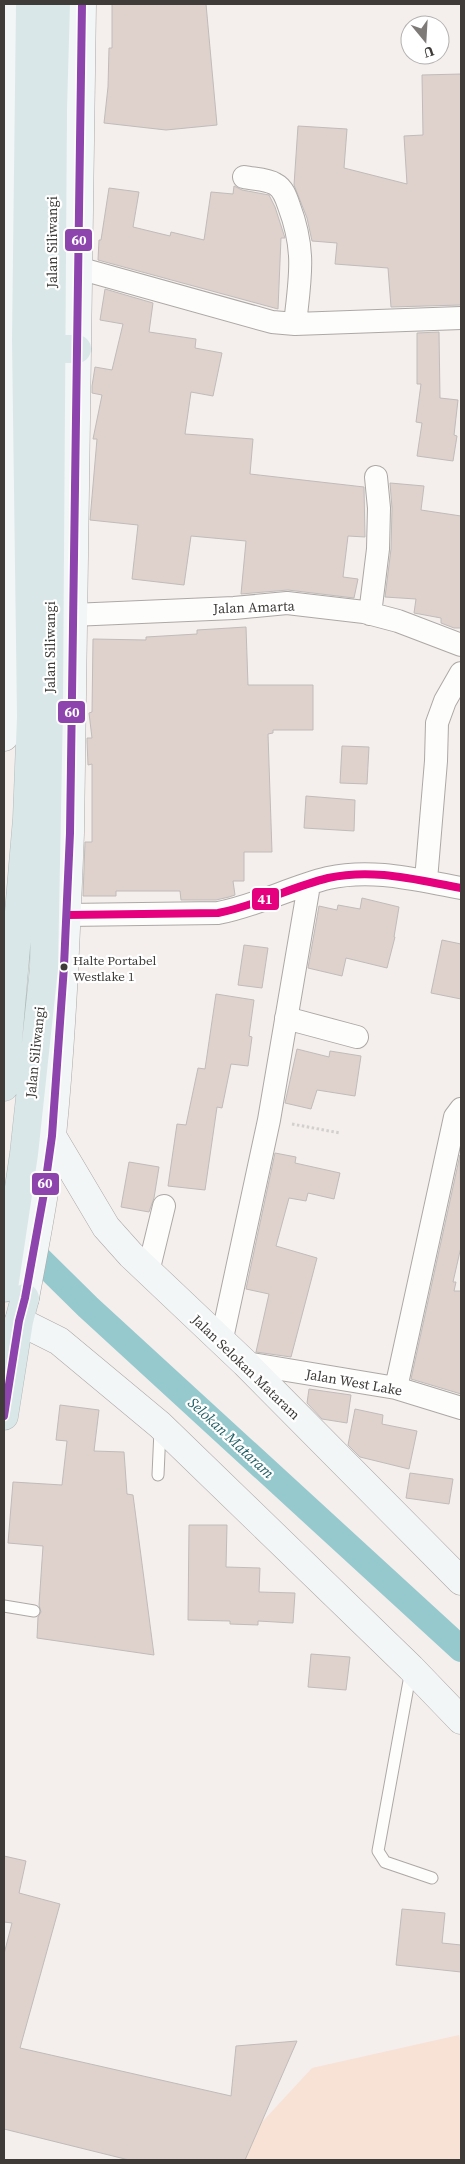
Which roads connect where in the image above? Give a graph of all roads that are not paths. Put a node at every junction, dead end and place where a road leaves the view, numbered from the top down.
1 (9, 4) edge
2 (30, 4) edge
3 (56, 4) edge
4 (82, 4) edge
5 (42, 43) junction
6 (40, 110) junction
7 (244, 177) dead end
8 (78, 268) junction
9 (461, 318) edge
10 (295, 324) junction
11 (18, 339) junction
12 (65, 349) junction
13 (376, 477) dead end
14 (6, 608) edge
15 (370, 614) junction
16 (72, 615) junction
17 (461, 645) edge
18 (461, 673) edge
19 (4, 737) edge
20 (426, 880) junction
21 (309, 885) junction
22 (461, 888) edge
23 (66, 915) junction
24 (286, 1018) junction
25 (357, 1037) dead end
26 (4, 1087) edge
27 (461, 1109) edge
28 (52, 1136) junction
29 (164, 1206) dead end
30 (148, 1272) junction
31 (16, 1302) edge
32 (221, 1342) junction
33 (245, 1363) junction
34 (396, 1388) junction
35 (461, 1408) edge
36 (4, 1416) edge
37 (160, 1425) junction
38 (158, 1476) dead end
39 (461, 1581) edge
40 (4, 1606) edge
41 (34, 1611) dead end
42 (411, 1668) junction
43 (461, 1720) edge
44 (432, 1878) dead end

1 - 11 street
2 - 5 highway, Jalan Siliwangi
3 - 5 highway, Jalan Siliwangi
4 - 8 street
5 - 6 highway, Jalan Siliwangi
6 - 11 highway, Jalan Siliwangi
6 - 12 highway, Jalan Siliwangi
7 - 10 street
8 - 10 street
8 - 12 street
9 - 10 street
11 - 14 street
11 - 26 highway, Jalan Siliwangi
12 - 16 street
12 - 31 highway, Jalan Siliwangi
13 - 15 street
14 - 19 street
15 - 16 street, Jalan Amarta
15 - 17 street, Jalan Amarta
16 - 23 street
18 - 20 street
20 - 21 street
20 - 22 street
21 - 23 street
21 - 24 street
23 - 28 street
24 - 25 street
24 - 32 street
27 - 34 street
28 - 30 street, Jalan Selokan Mataram
28 - 31 street
29 - 30 street
30 - 32 street, Jalan Selokan Mataram
31 - 36 highway, Jalan Siliwangi
31 - 37 street
32 - 33 street, Jalan Selokan Mataram
33 - 34 street, Jalan West Lake
33 - 39 street, Jalan Selokan Mataram
34 - 35 street, Jalan West Lake
37 - 38 lane
37 - 42 street
40 - 41 lane
42 - 43 street
42 - 44 lane

